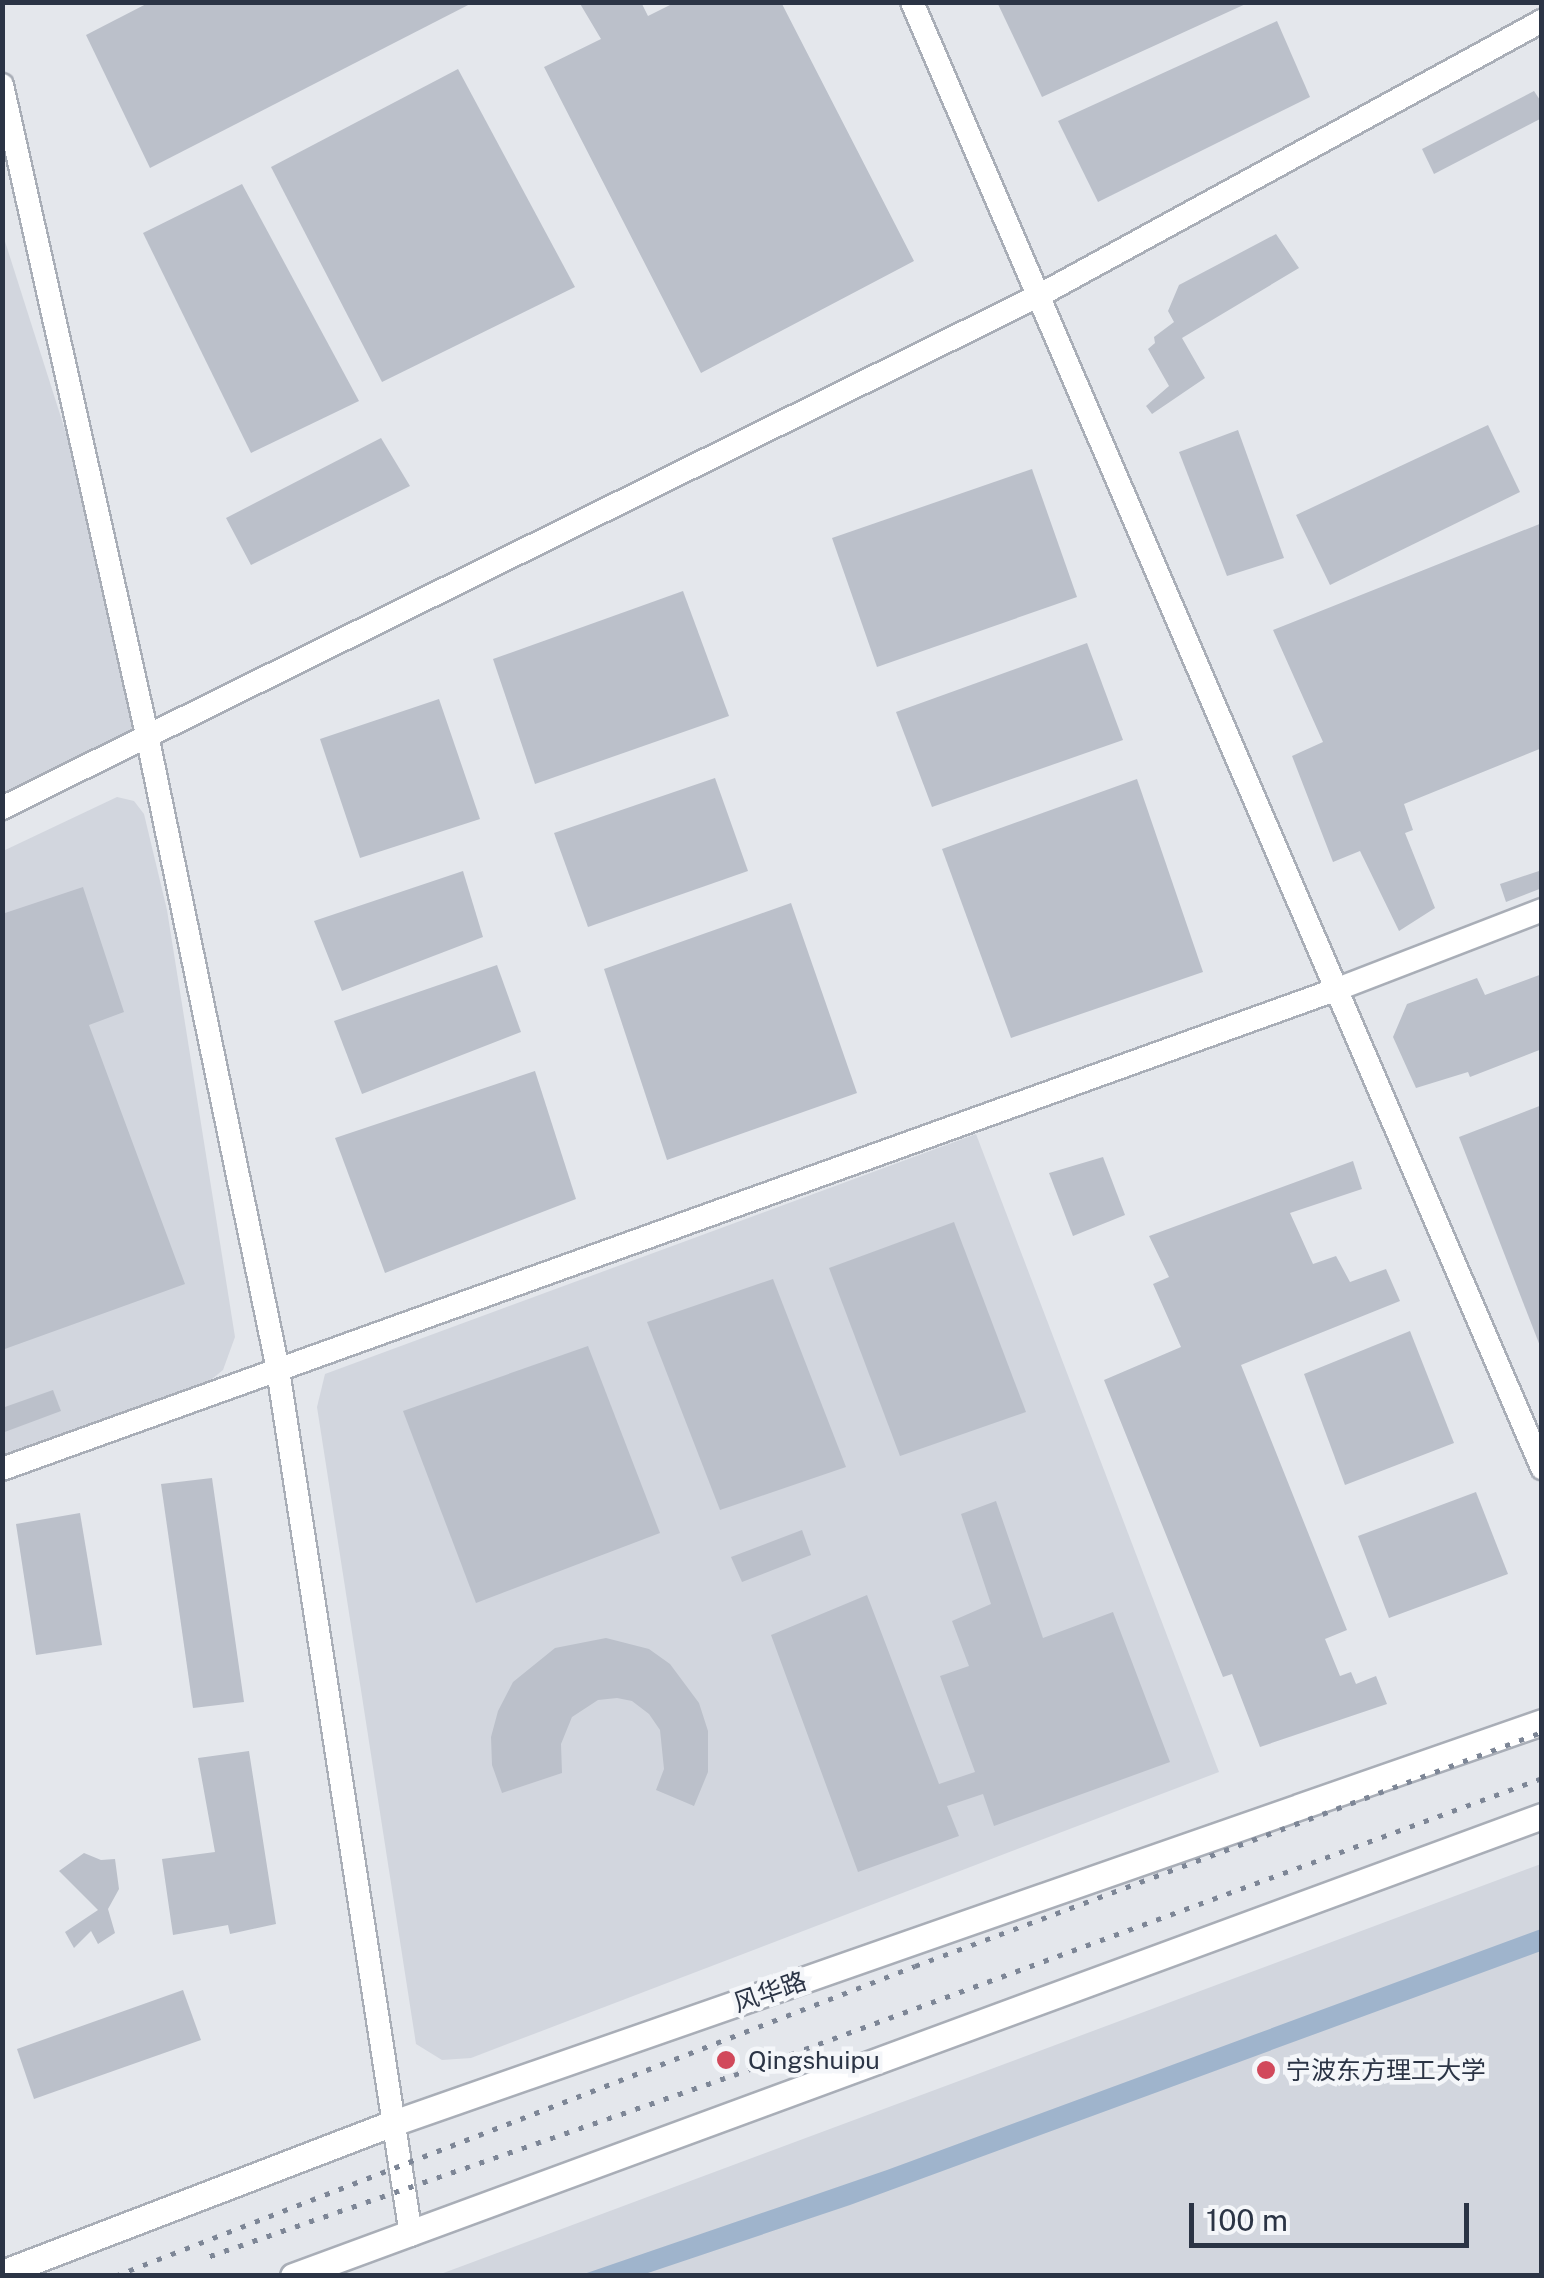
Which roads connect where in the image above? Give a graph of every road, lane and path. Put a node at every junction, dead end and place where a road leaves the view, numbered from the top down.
1 (912, 2) edge
2 (1542, 20) edge
3 (2, 85) edge
4 (1040, 294) junction
5 (147, 735) junction
6 (2, 808) edge
7 (1542, 910) edge
8 (1336, 990) junction
9 (278, 1370) junction
10 (1542, 1468) edge
11 (2, 1469) edge
12 (1542, 1722) edge
13 (1542, 1816) edge
14 (396, 2122) junction
15 (411, 2235) junction
16 (2, 2274) edge
17 (293, 2276) edge

1 - 4 street
2 - 4 street
3 - 5 street
4 - 5 street
4 - 8 street
5 - 6 street
5 - 9 street
7 - 8 street
8 - 9 street
8 - 10 street
9 - 11 street
9 - 14 street
12 - 14 main road, 风华路
13 - 15 main road
14 - 15 street
14 - 16 main road, 风华路
15 - 17 main road

